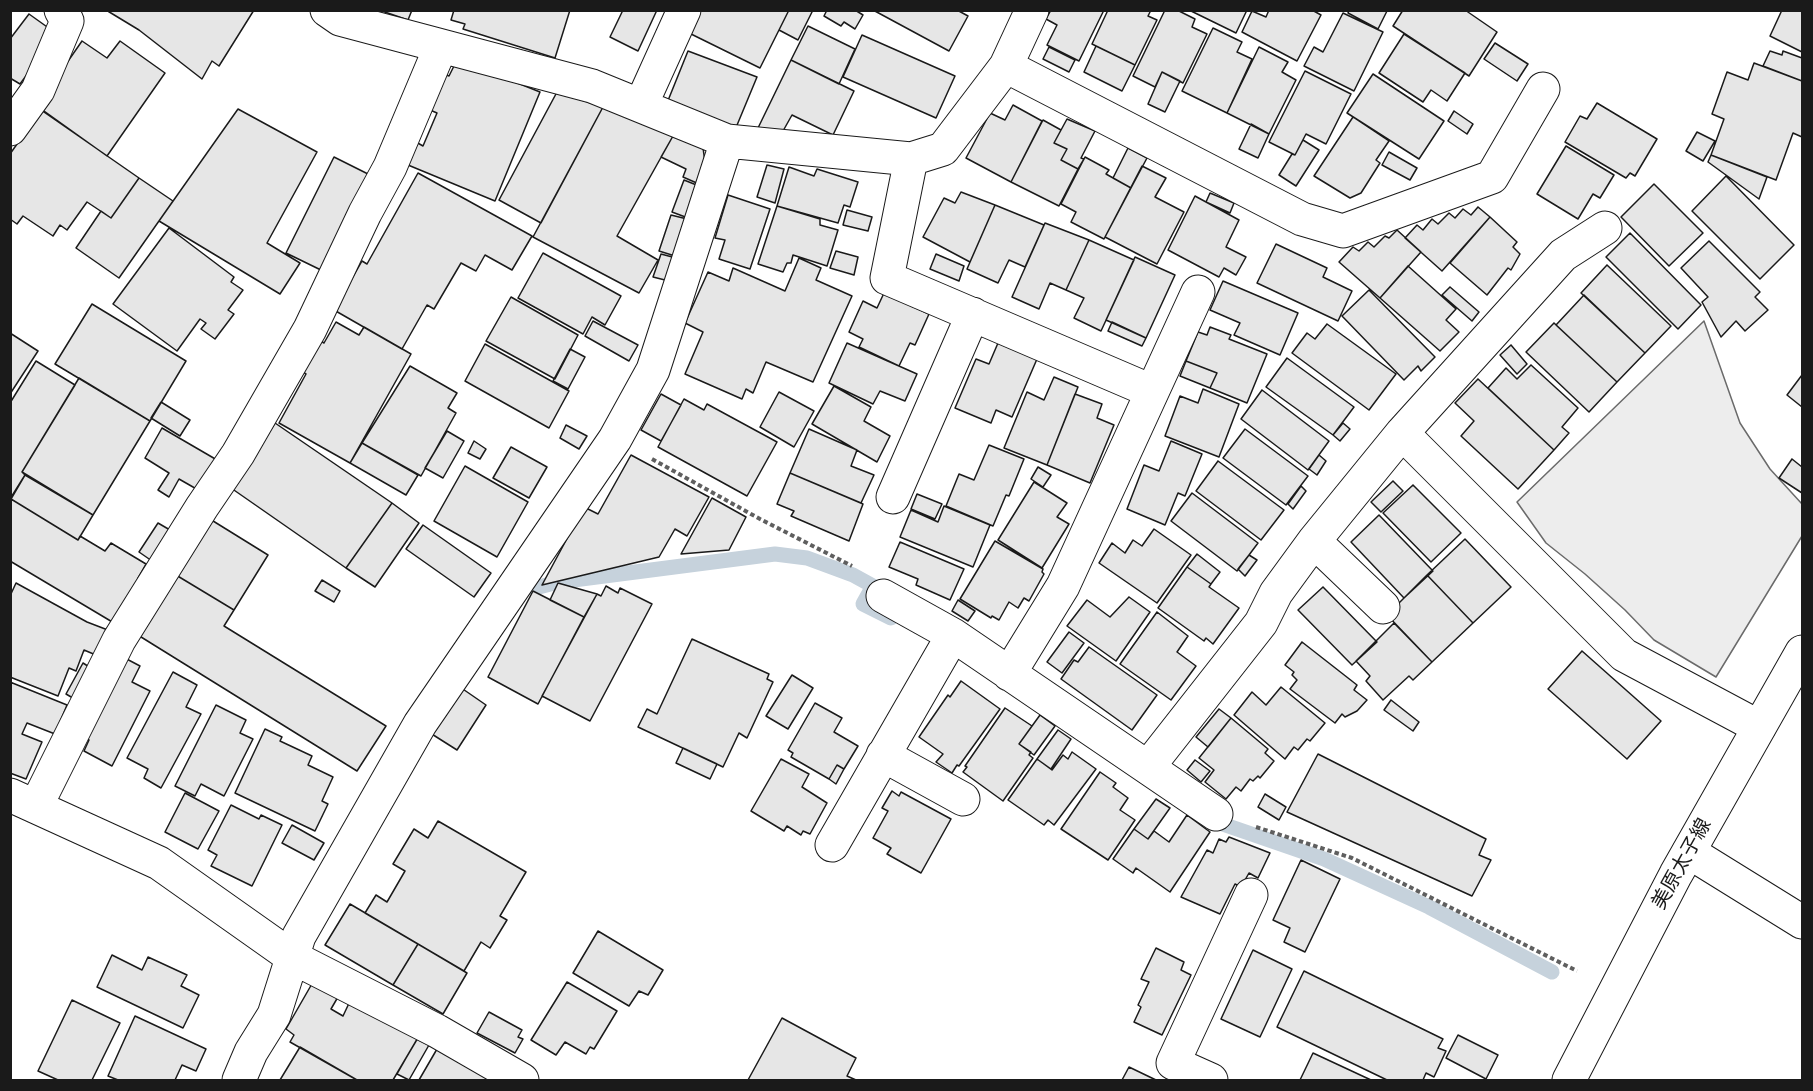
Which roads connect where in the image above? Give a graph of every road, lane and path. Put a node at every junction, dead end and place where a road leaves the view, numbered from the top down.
1 (62, 10) edge
2 (327, 10) edge
3 (684, 10) edge
4 (1032, 10) edge
5 (441, 46) junction
6 (1006, 66) junction
7 (1543, 89) dead end
8 (641, 105) junction
9 (10, 129) edge
10 (726, 141) junction
11 (911, 159) junction
12 (1605, 228) dead end
13 (1198, 292) dead end
14 (973, 314) junction
15 (1151, 391) junction
16 (1402, 434) junction
17 (615, 439) junction
18 (893, 497) dead end
19 (1314, 541) junction
20 (883, 596) joint
21 (1383, 607) dead end
22 (953, 635) junction
23 (1803, 652) edge
24 (1009, 674) junction
25 (1759, 727) junction
26 (883, 755) junction
27 (1148, 767) junction
28 (963, 799) dead end
29 (23, 801) edge
30 (1216, 814) joint
31 (832, 845) dead end
32 (1689, 852) junction
33 (1251, 895) dead end
34 (1803, 922) edge
35 (292, 957) junction
36 (1620, 981) junction
37 (239, 1080) edge
38 (522, 1080) edge
39 (1211, 1080) edge
40 (1569, 1080) edge

1 - 9 street
2 - 5 street
3 - 8 street
4 - 6 street
5 - 8 street
5 - 29 street
6 - 7 street
6 - 11 street
8 - 10 street
10 - 11 street
10 - 17 street
11 - 14 street
12 - 16 street
13 - 15 street
14 - 15 street
14 - 18 street
15 - 24 street
16 - 19 street
16 - 25 street
17 - 20 path
17 - 35 street
19 - 21 street
19 - 27 street
20 - 22 street
22 - 24 street
22 - 26 street
23 - 25 street, 美原太子線
24 - 27 street
25 - 32 street, 美原太子線
26 - 28 street
26 - 31 street
27 - 30 street
29 - 35 street
30 - 36 path
32 - 34 street
32 - 36 street, 美原太子線
33 - 39 street
35 - 37 street
35 - 38 street
36 - 40 street, 美原太子線

